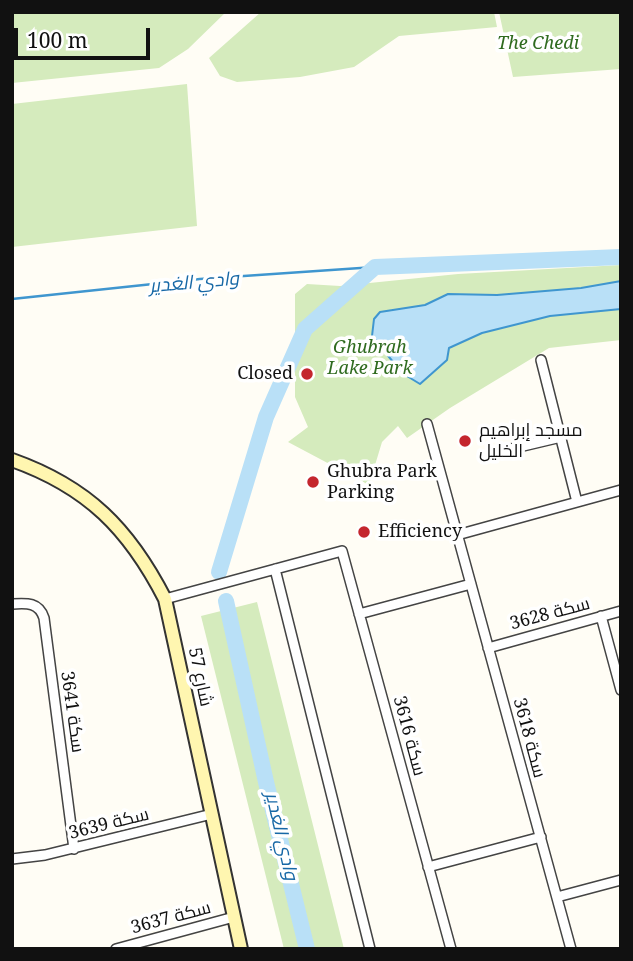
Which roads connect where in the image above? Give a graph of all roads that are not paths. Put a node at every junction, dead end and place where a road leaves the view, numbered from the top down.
1 (541, 360) dead end
2 (427, 424) dead end
3 (561, 437) junction
4 (502, 451) dead end
5 (12, 460) edge
6 (34, 467) junction
7 (12, 468) edge
8 (621, 490) edge
9 (577, 502) junction
10 (457, 535) junction
11 (275, 569) junction
12 (471, 584) junction
13 (165, 598) junction
14 (12, 604) edge
15 (621, 611) edge
16 (359, 614) junction
17 (601, 617) junction
18 (488, 648) junction
19 (621, 690) edge
20 (212, 814) junction
21 (541, 837) junction
22 (75, 849) junction
23 (12, 859) edge
24 (428, 867) junction
25 (621, 880) edge
26 (557, 897) junction
27 (234, 917) junction
28 (116, 949) edge
29 (241, 949) edge
30 (370, 949) edge
31 (451, 949) edge
32 (571, 949) edge

1 - 3 street
2 - 10 street, سكة 3618
3 - 4 street
3 - 9 street
5 - 6 street, شارع 57
6 - 7 street
6 - 13 street, شارع 57
8 - 9 street
9 - 10 street
10 - 12 street, سكة 3618
11 - 13 street, سكة 3616
11 - 16 street, سكة 3616
11 - 30 street
12 - 16 street
12 - 18 street, سكة 3618
13 - 20 street, شارع 57
14 - 22 street, سكة 3641
15 - 17 street, سكة 3628
16 - 24 street, سكة 3616
17 - 18 street, سكة 3628
17 - 19 street
18 - 21 street, سكة 3618
20 - 22 street, سكة 3639
20 - 27 street, شارع 57
21 - 24 street
21 - 26 street, سكة 3618
22 - 23 street, سكة 3639
24 - 31 street, سكة 3616
25 - 26 street
26 - 32 street, سكة 3618
27 - 28 street, سكة 3637
27 - 29 street, شارع 57

